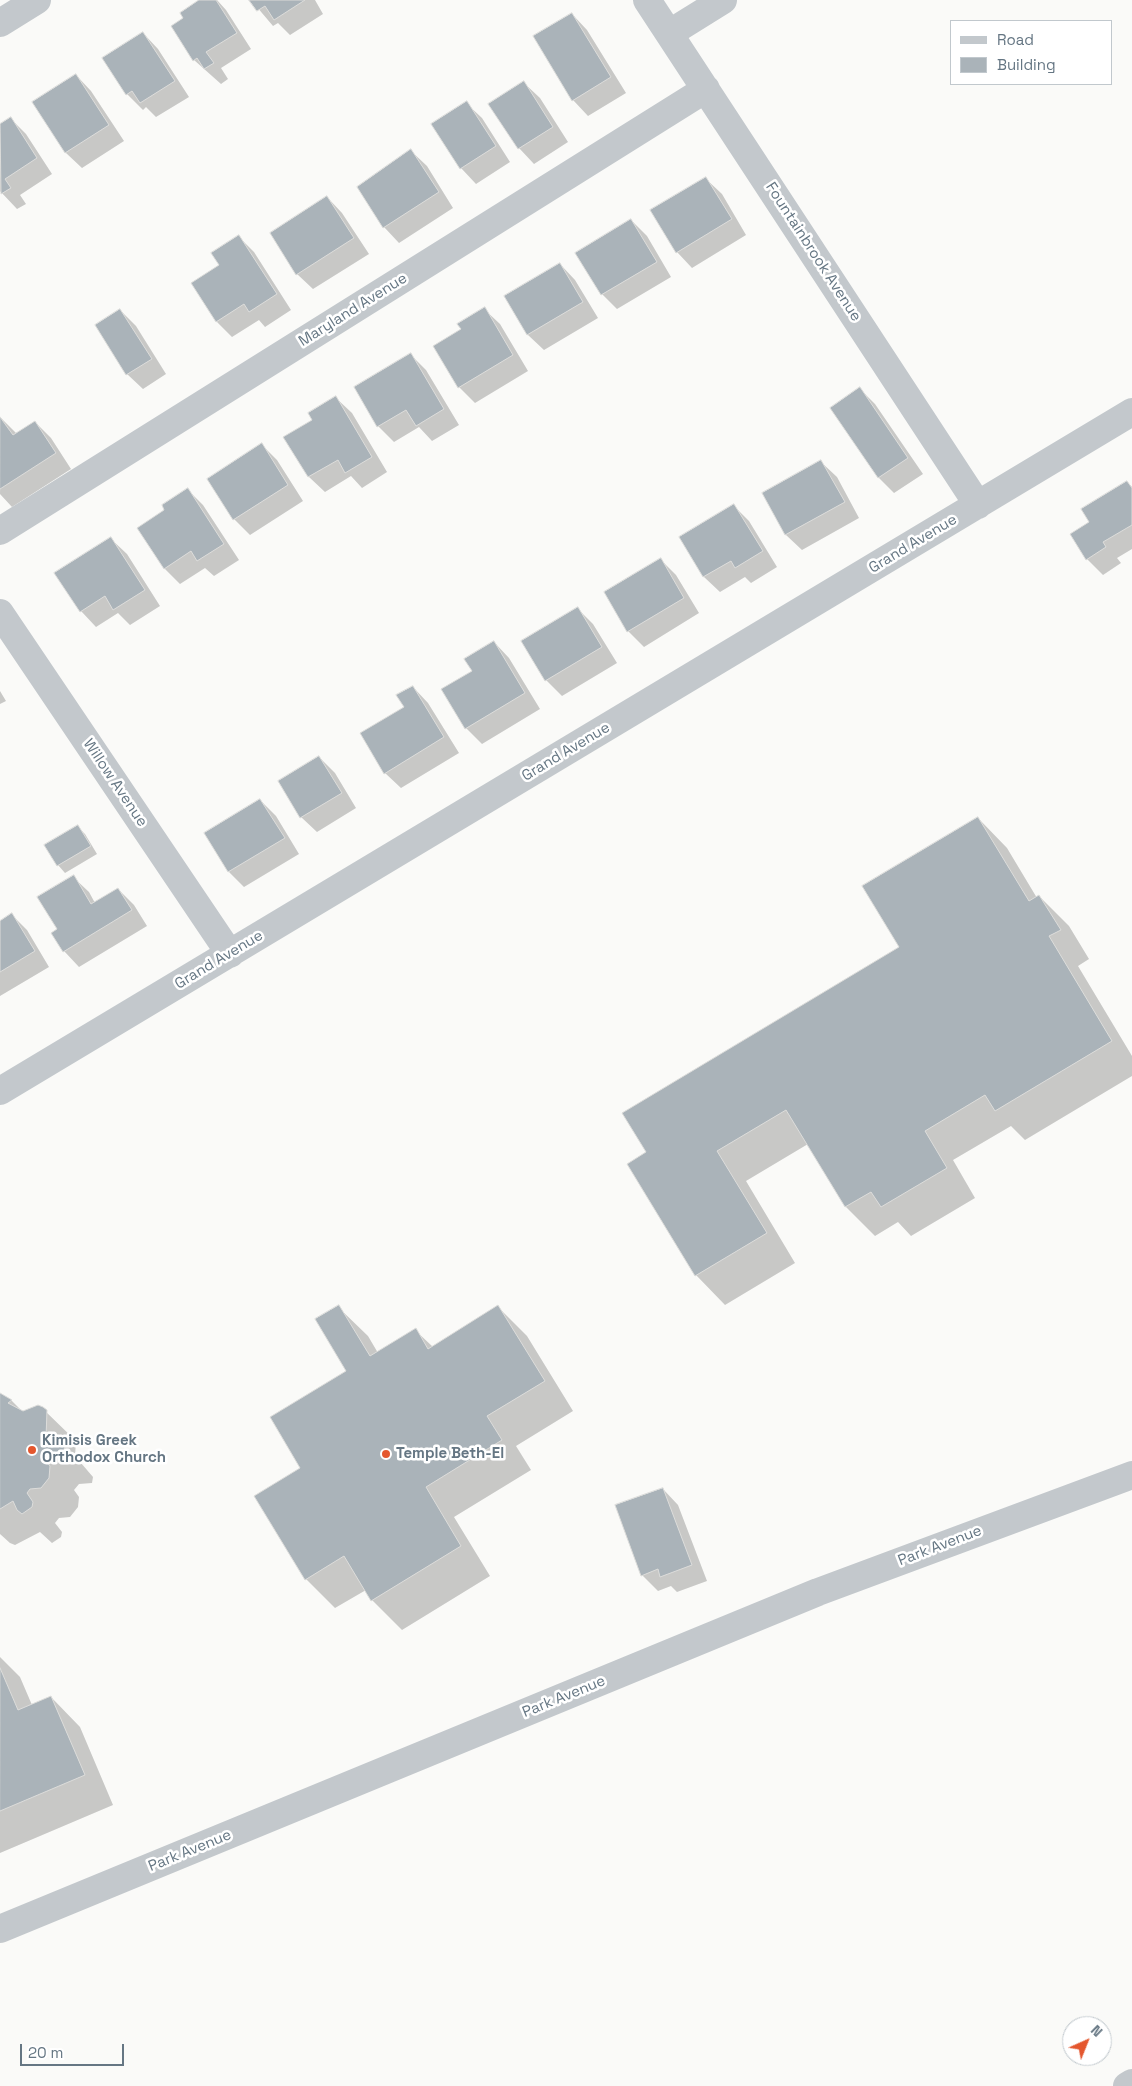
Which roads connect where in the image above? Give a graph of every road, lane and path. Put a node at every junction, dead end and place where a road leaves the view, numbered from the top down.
1 (38, 0) edge
2 (647, 0) edge
3 (723, 0) edge
4 (0, 23) edge
5 (670, 33) junction
6 (706, 89) junction
7 (1132, 412) edge
8 (978, 504) junction
9 (0, 532) edge
10 (0, 613) edge
11 (230, 954) junction
12 (0, 1092) edge
13 (1132, 1475) edge
14 (0, 1930) edge
15 (1132, 2083) edge
16 (1126, 2086) edge

1 - 4 street
2 - 5 street, Fountainbrook Avenue
3 - 5 street
5 - 6 street, Fountainbrook Avenue
6 - 8 street, Fountainbrook Avenue
6 - 9 street, Maryland Avenue
7 - 8 street, Grand Avenue
8 - 11 street, Grand Avenue
10 - 11 street, Willow Avenue
11 - 12 street, Grand Avenue
13 - 14 street, Park Avenue
15 - 16 street

